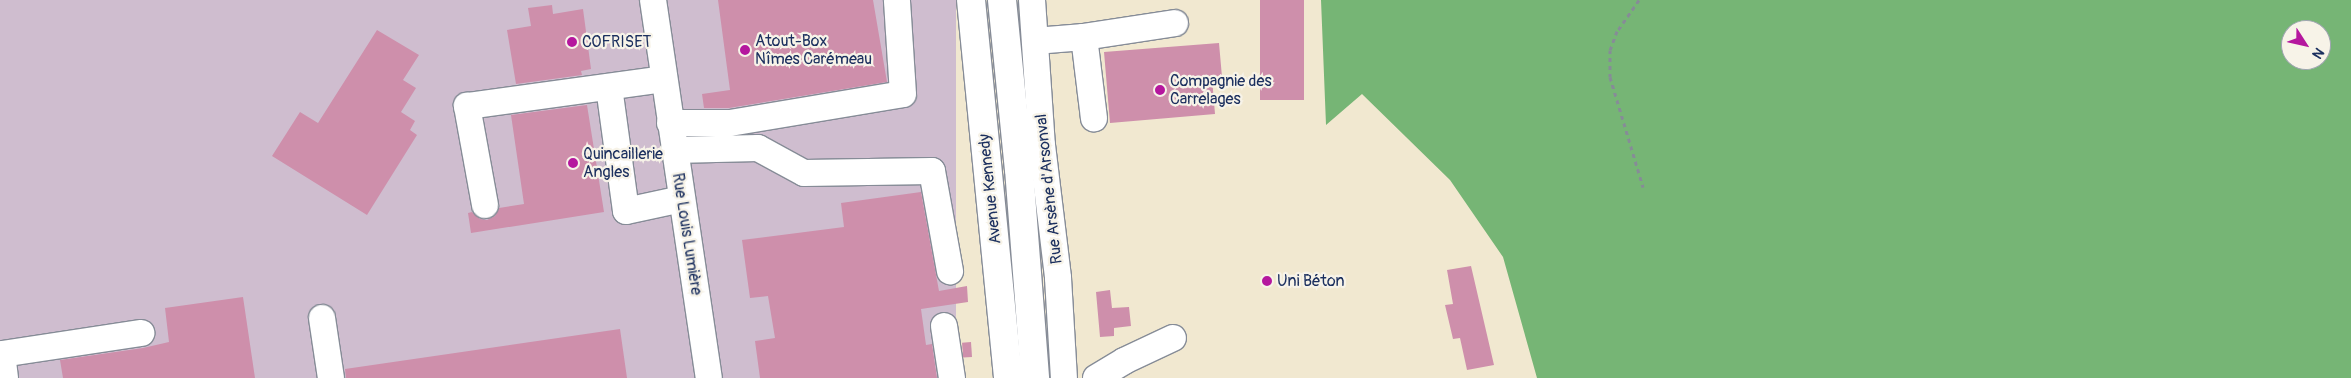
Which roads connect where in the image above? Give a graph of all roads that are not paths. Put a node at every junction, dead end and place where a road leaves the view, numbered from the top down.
1 (897, 0) edge
2 (971, 0) edge
3 (1002, 0) edge
4 (1032, 0) edge
5 (660, 3) edge
6 (1174, 22) dead end
7 (1084, 36) junction
8 (1035, 41) junction
9 (664, 79) junction
10 (609, 87) junction
11 (1094, 118) dead end
12 (670, 123) junction
13 (674, 150) junction
14 (682, 199) junction
15 (485, 206) dead end
16 (950, 271) dead end
17 (322, 318) dead end
18 (944, 326) dead end
19 (141, 332) dead end
20 (1173, 338) dead end
21 (1063, 351) junction
22 (1124, 361) junction
23 (5, 378) edge
24 (331, 378) edge
25 (709, 378) edge
26 (952, 378) edge
27 (1008, 378) edge
28 (1035, 378) edge
29 (1064, 378) edge
30 (1096, 378) edge

1 - 12 street
2 - 27 main road, Avenue Kennedy
3 - 28 main road, Avenue Kennedy
4 - 8 street, Rue Arsène d'Arsonval
5 - 9 street, Rue Louis Lumière
6 - 7 street
7 - 8 street
7 - 11 street
8 - 21 street, Rue Arsène d'Arsonval
9 - 10 street
9 - 12 street, Rue Louis Lumière
10 - 14 street
10 - 15 street
12 - 13 street, Rue Louis Lumière
13 - 14 street, Rue Louis Lumière
13 - 16 street
14 - 25 street, Rue Louis Lumière
17 - 24 street
18 - 26 street
19 - 23 street
20 - 22 street
21 - 22 street
21 - 29 street, Rue Arsène d'Arsonval
22 - 30 street

